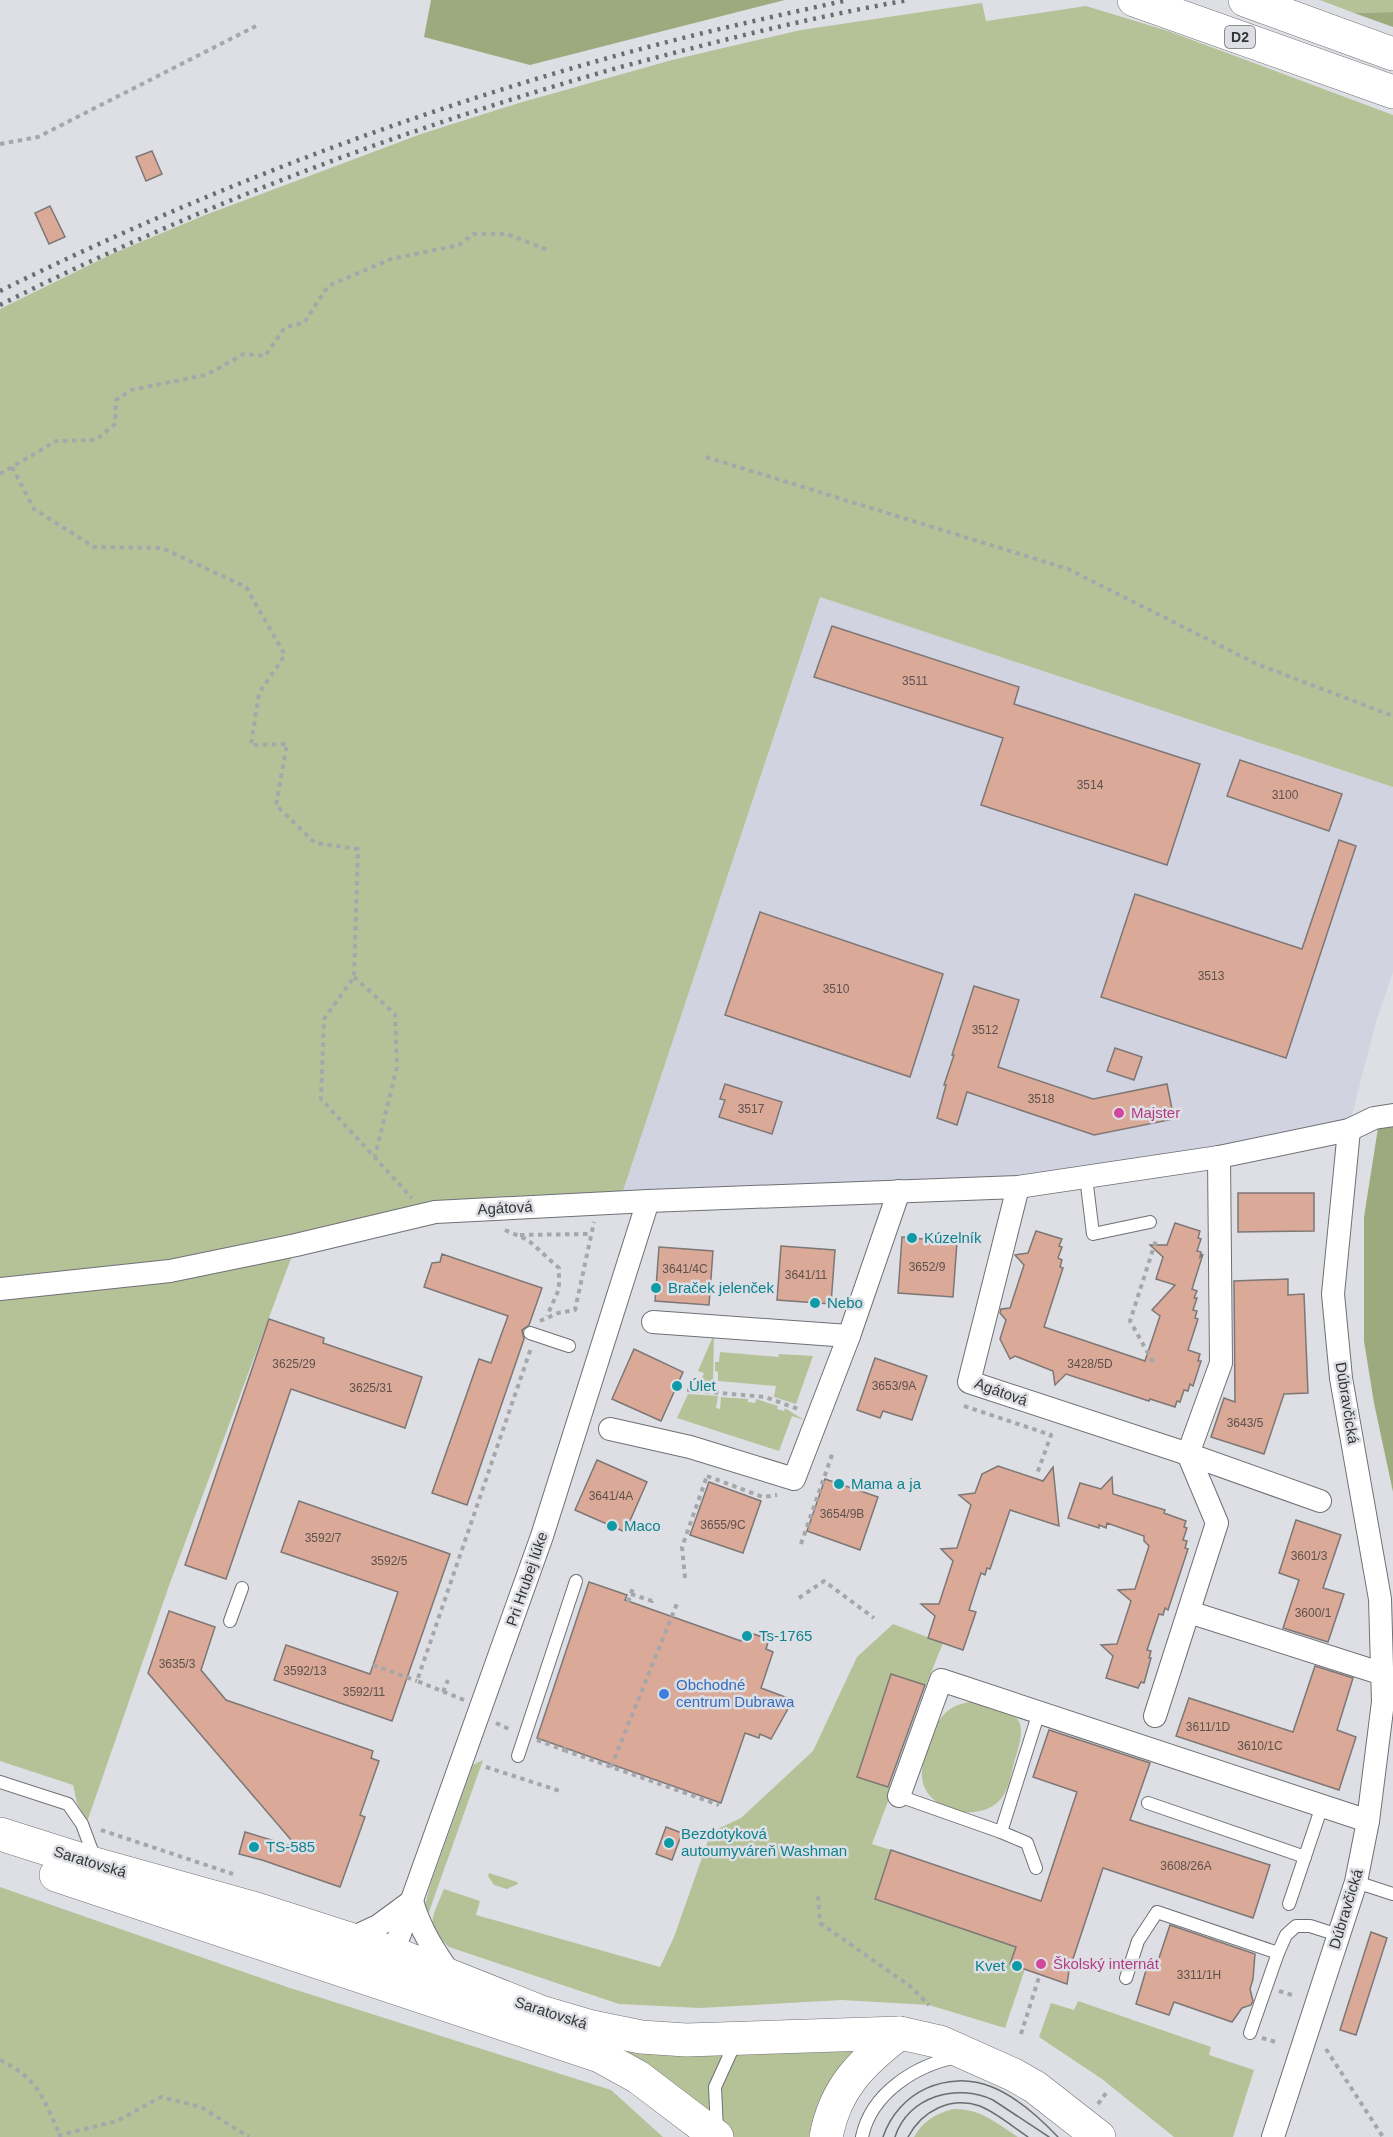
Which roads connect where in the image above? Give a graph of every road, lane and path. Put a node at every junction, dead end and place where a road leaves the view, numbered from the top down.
1 (1134, 0) edge
2 (1245, 0) edge
3 (256, 26) dead end
4 (1393, 54) edge
5 (1393, 92) edge
6 (0, 144) edge
7 (548, 250) dead end
8 (706, 457) dead end
9 (12, 466) junction
10 (0, 474) edge
11 (1393, 716) edge
12 (354, 977) junction
13 (1393, 1115) edge
14 (1349, 1130) junction
15 (1219, 1156) junction
16 (375, 1157) junction
17 (1086, 1177) junction
18 (1018, 1187) junction
19 (899, 1191) junction
20 (648, 1201) junction
21 (598, 1204) junction
22 (426, 1214) junction
23 (1150, 1222) dead end
24 (496, 1230) dead end
25 (591, 1234) junction
26 (519, 1235) junction
27 (1157, 1237) dead end
28 (0, 1289) edge
29 (547, 1317) junction
30 (653, 1322) dead end
31 (533, 1334) junction
32 (849, 1336) junction
33 (569, 1346) dead end
34 (1153, 1362) dead end
35 (687, 1390) dead end
36 (964, 1406) dead end
37 (810, 1413) dead end
38 (610, 1429) dead end
39 (833, 1452) dead end
40 (1188, 1454) junction
41 (698, 1473) dead end
42 (1037, 1474) dead end
43 (707, 1476) junction
44 (780, 1495) dead end
45 (1320, 1501) dead end
46 (801, 1544) dead end
47 (685, 1578) dead end
48 (576, 1581) dead end
49 (242, 1588) dead end
50 (633, 1588) dead end
51 (631, 1594) junction
52 (654, 1596) dead end
53 (799, 1598) dead end
54 (678, 1601) dead end
55 (628, 1602) dead end
56 (1189, 1612) junction
57 (874, 1618) dead end
58 (230, 1622) dead end
59 (373, 1665) dead end
60 (1383, 1674) junction
61 (448, 1680) dead end
62 (417, 1682) junction
63 (443, 1692) junction
64 (467, 1701) dead end
65 (1039, 1712) junction
66 (1155, 1716) dead end
67 (564, 1750) dead end
68 (518, 1756) dead end
69 (486, 1767) dead end
70 (611, 1767) junction
71 (0, 1782) edge
72 (563, 1792) dead end
73 (899, 1796) joint
74 (1148, 1803) dead end
75 (719, 1805) dead end
76 (1322, 1806) junction
77 (1368, 1821) junction
78 (81, 1824) junction
79 (1001, 1832) junction
80 (0, 1834) edge
81 (0, 1857) edge
82 (1305, 1857) junction
83 (98, 1865) junction
84 (1035, 1868) dead end
85 (241, 1876) dead end
86 (1356, 1882) junction
87 (1393, 1894) edge
88 (818, 1896) dead end
89 (412, 1901) junction
90 (1289, 1904) dead end
91 (1338, 1935) junction
92 (350, 1939) junction
93 (393, 1953) junction
94 (1278, 1953) junction
95 (353, 1972) junction
96 (1040, 1974) dead end
97 (452, 1977) junction
98 (1126, 1978) dead end
99 (399, 1988) junction
100 (929, 2005) dead end
101 (900, 2033) junction
102 (1250, 2033) dead end
103 (1021, 2034) dead end
104 (738, 2038) junction
105 (1326, 2049) dead end
106 (970, 2055) junction
107 (0, 2060) edge
108 (1106, 2093) dead end
109 (1098, 2121) edge
110 (59, 2136) edge
111 (249, 2137) edge
112 (717, 2137) edge
113 (826, 2137) edge
114 (862, 2137) edge
115 (1273, 2137) edge
116 (1383, 2137) edge

1 - 5 main road, D2
2 - 4 main road, D2
3 - 6 path
7 - 9 path
8 - 11 path
9 - 10 path
9 - 12 path
12 - 16 path
12 - 16 path
13 - 14 street, Agátová
14 - 15 street, Agátová
14 - 60 street, Dúbravčická
15 - 17 street, Agátová
15 - 40 street
16 - 22 path
17 - 18 street, Agátová
17 - 23 lane
18 - 19 street, Agátová
18 - 40 street, Agátová
19 - 20 street, Agátová
19 - 32 street
20 - 21 street, Agátová
20 - 89 street, Pri Hrubej lúke
21 - 22 street, Agátová
21 - 25 path
22 - 28 street, Agátová
24 - 26 path
25 - 26 path
25 - 29 path
26 - 29 path
27 - 34 path
29 - 31 path
30 - 32 street
31 - 33 lane
31 - 62 path
32 - 38 street
35 - 37 path
36 - 42 path
39 - 46 path
40 - 45 street
40 - 56 street
41 - 43 path
43 - 44 path
43 - 47 path
48 - 68 lane
49 - 58 lane
50 - 51 path
51 - 52 path
51 - 55 path
53 - 57 path
54 - 70 path
56 - 60 street
56 - 66 street
59 - 62 path
60 - 77 street, Dúbravčická
61 - 63 path
62 - 63 path
63 - 64 path
65 - 73 street
65 - 76 street
65 - 79 lane
67 - 70 path
69 - 72 path
70 - 75 path
71 - 78 lane
73 - 79 lane
74 - 82 lane
76 - 77 street
76 - 82 lane
77 - 86 street, Dúbravčická
78 - 83 lane
78 - 85 path
79 - 84 lane
80 - 83 main road, Saratovská
81 - 95 main road, Saratovská
82 - 90 lane
83 - 92 main road, Saratovská
86 - 87 lane
86 - 91 street, Dúbravčická
88 - 100 path
89 - 92 street
89 - 93 street, Pri Hrubej lúke
89 - 97 street
91 - 94 lane
91 - 115 street, Dúbravčická
92 - 93 main road, Saratovská
93 - 95 main road
93 - 97 main road, Saratovská
93 - 99 main road
94 - 98 lane
94 - 102 lane
95 - 99 main road, Saratovská
96 - 103 path
97 - 104 main road, Saratovská
99 - 112 main road, Saratovská
101 - 104 main road, Saratovská
101 - 106 main road, Saratovská
101 - 113 main road
104 - 112 lane
105 - 116 path
106 - 109 main road, Saratovská
106 - 114 lane
107 - 110 path
108 - 109 path
110 - 111 path

